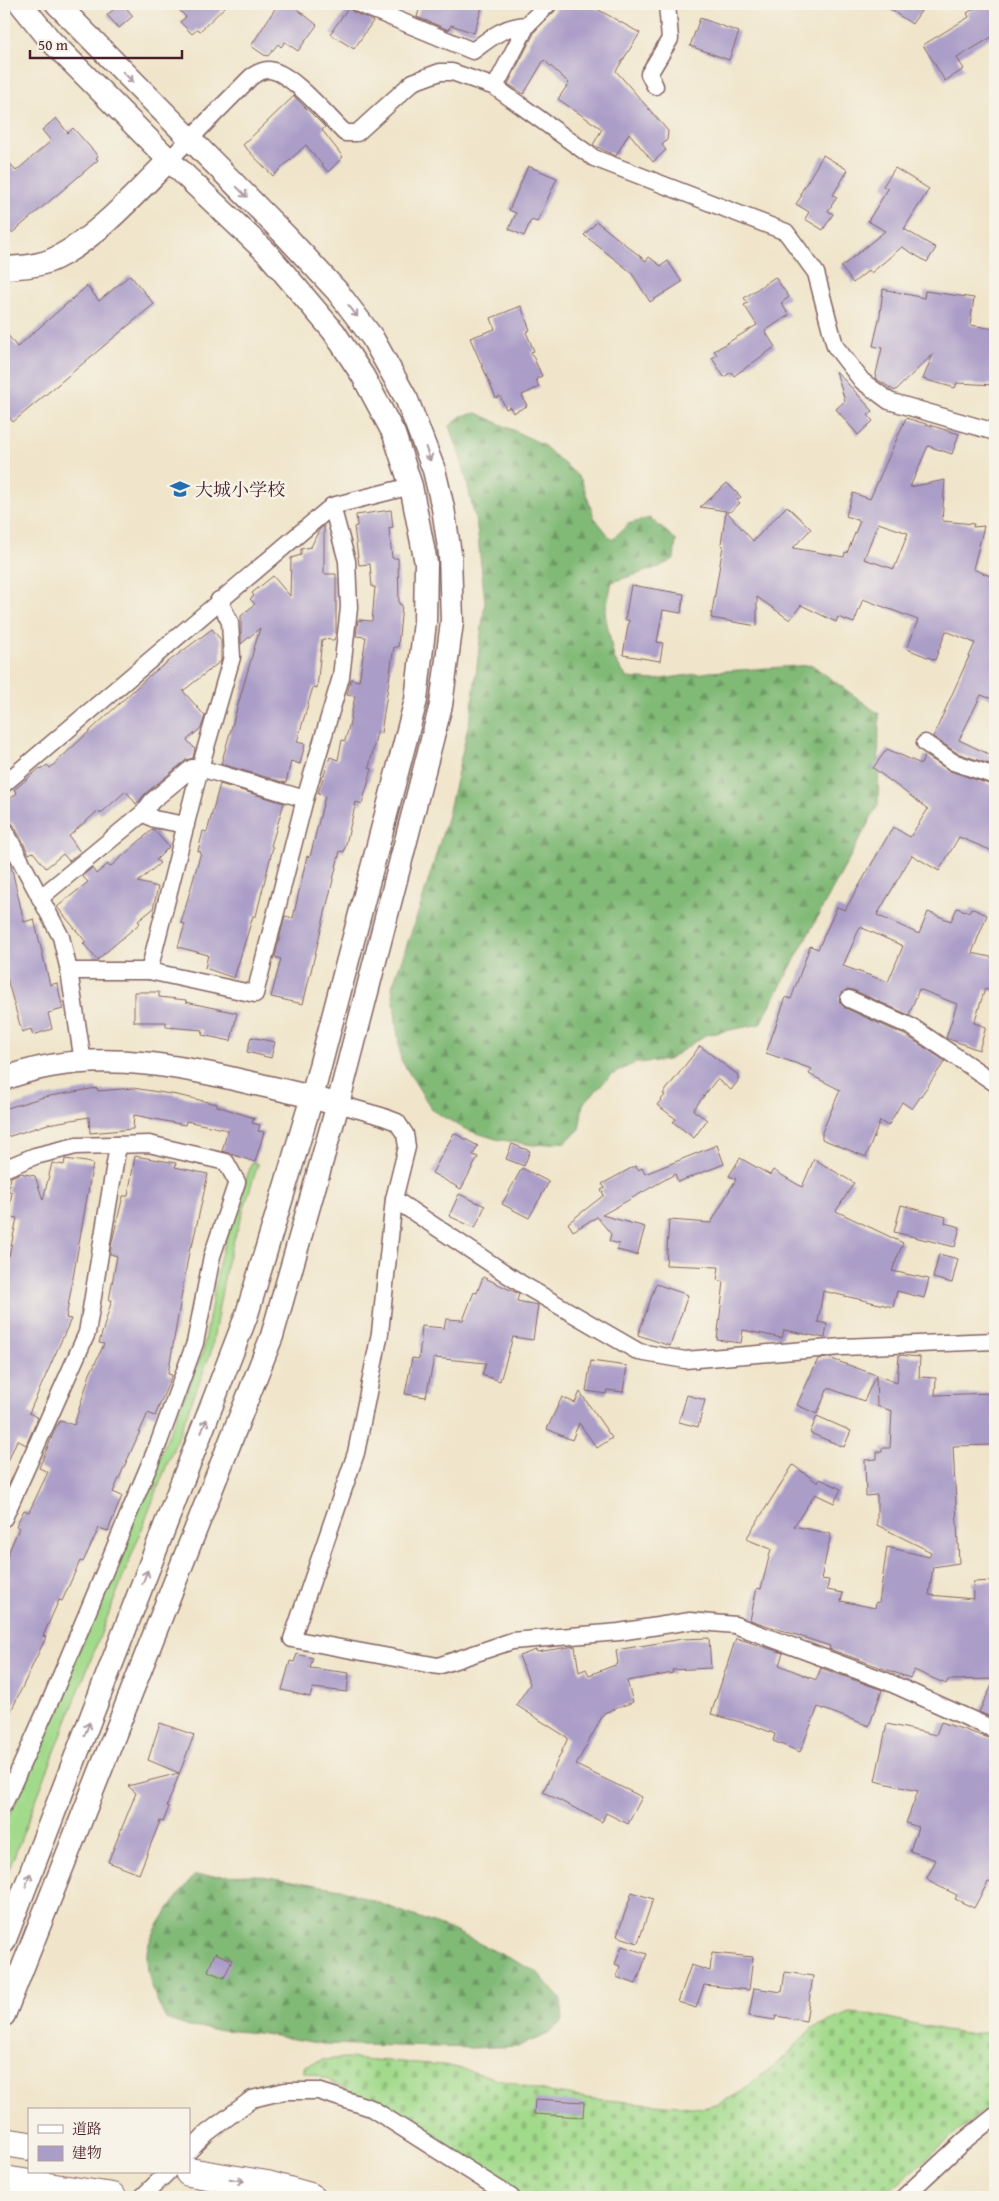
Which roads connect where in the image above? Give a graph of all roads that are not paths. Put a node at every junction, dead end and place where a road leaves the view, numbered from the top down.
1 (21, 4) edge
2 (57, 4) edge
3 (359, 4) edge
4 (548, 4) edge
5 (667, 4) edge
6 (527, 26) junction
7 (655, 86) dead end
8 (494, 87) junction
9 (190, 139) junction
10 (169, 160) junction
11 (4, 268) edge
12 (995, 432) edge
13 (411, 486) junction
14 (332, 506) junction
15 (220, 600) junction
16 (925, 743) dead end
17 (200, 768) junction
18 (995, 776) edge
19 (4, 784) edge
20 (305, 799) junction
21 (143, 813) junction
22 (186, 825) junction
23 (4, 829) edge
24 (40, 898) junction
25 (69, 971) junction
26 (149, 971) junction
27 (848, 999) dead end
28 (83, 1062) junction
29 (4, 1079) edge
30 (995, 1083) edge
31 (312, 1097) junction
32 (338, 1104) junction
33 (118, 1145) junction
34 (4, 1169) edge
35 (394, 1199) junction
36 (995, 1341) edge
37 (4, 1518) edge
38 (995, 1730) edge
39 (4, 1804) edge
40 (4, 1942) edge
41 (4, 2015) edge
42 (995, 2116) edge
43 (4, 2142) edge
44 (28, 2146) edge
45 (190, 2150) edge
46 (190, 2172) edge
47 (166, 2174) edge
48 (4, 2180) edge
49 (112, 2197) edge
50 (142, 2197) edge
51 (310, 2197) edge
52 (511, 2197) edge
53 (904, 2197) edge

1 - 10 street
2 -> 9 street
3 - 6 street
4 - 6 street
5 - 7 street
6 - 8 street
8 - 9 street
8 - 12 street
9 - 10 street
9 -> 32 street
10 - 11 street
10 - 13 street
13 - 14 street
13 - 31 street
14 - 15 street
14 - 20 street
15 - 17 street
15 - 19 street
16 - 18 street
17 - 20 street
17 - 21 street
17 - 22 street
20 - 26 street
21 - 22 street
21 - 24 street
22 - 26 street
23 - 24 street
24 - 25 street
25 - 26 street
25 - 28 street
27 - 30 street
28 - 29 street
28 - 31 street
31 - 32 street
40 -> 31 street
32 - 35 street
32 - 41 street
33 - 34 street
33 - 37 street
33 - 39 street
35 - 36 street
35 - 38 street
42 - 53 street
43 - 44 highway
45 - 52 street
46 -> 51 highway
47 - 50 street
48 - 49 highway

